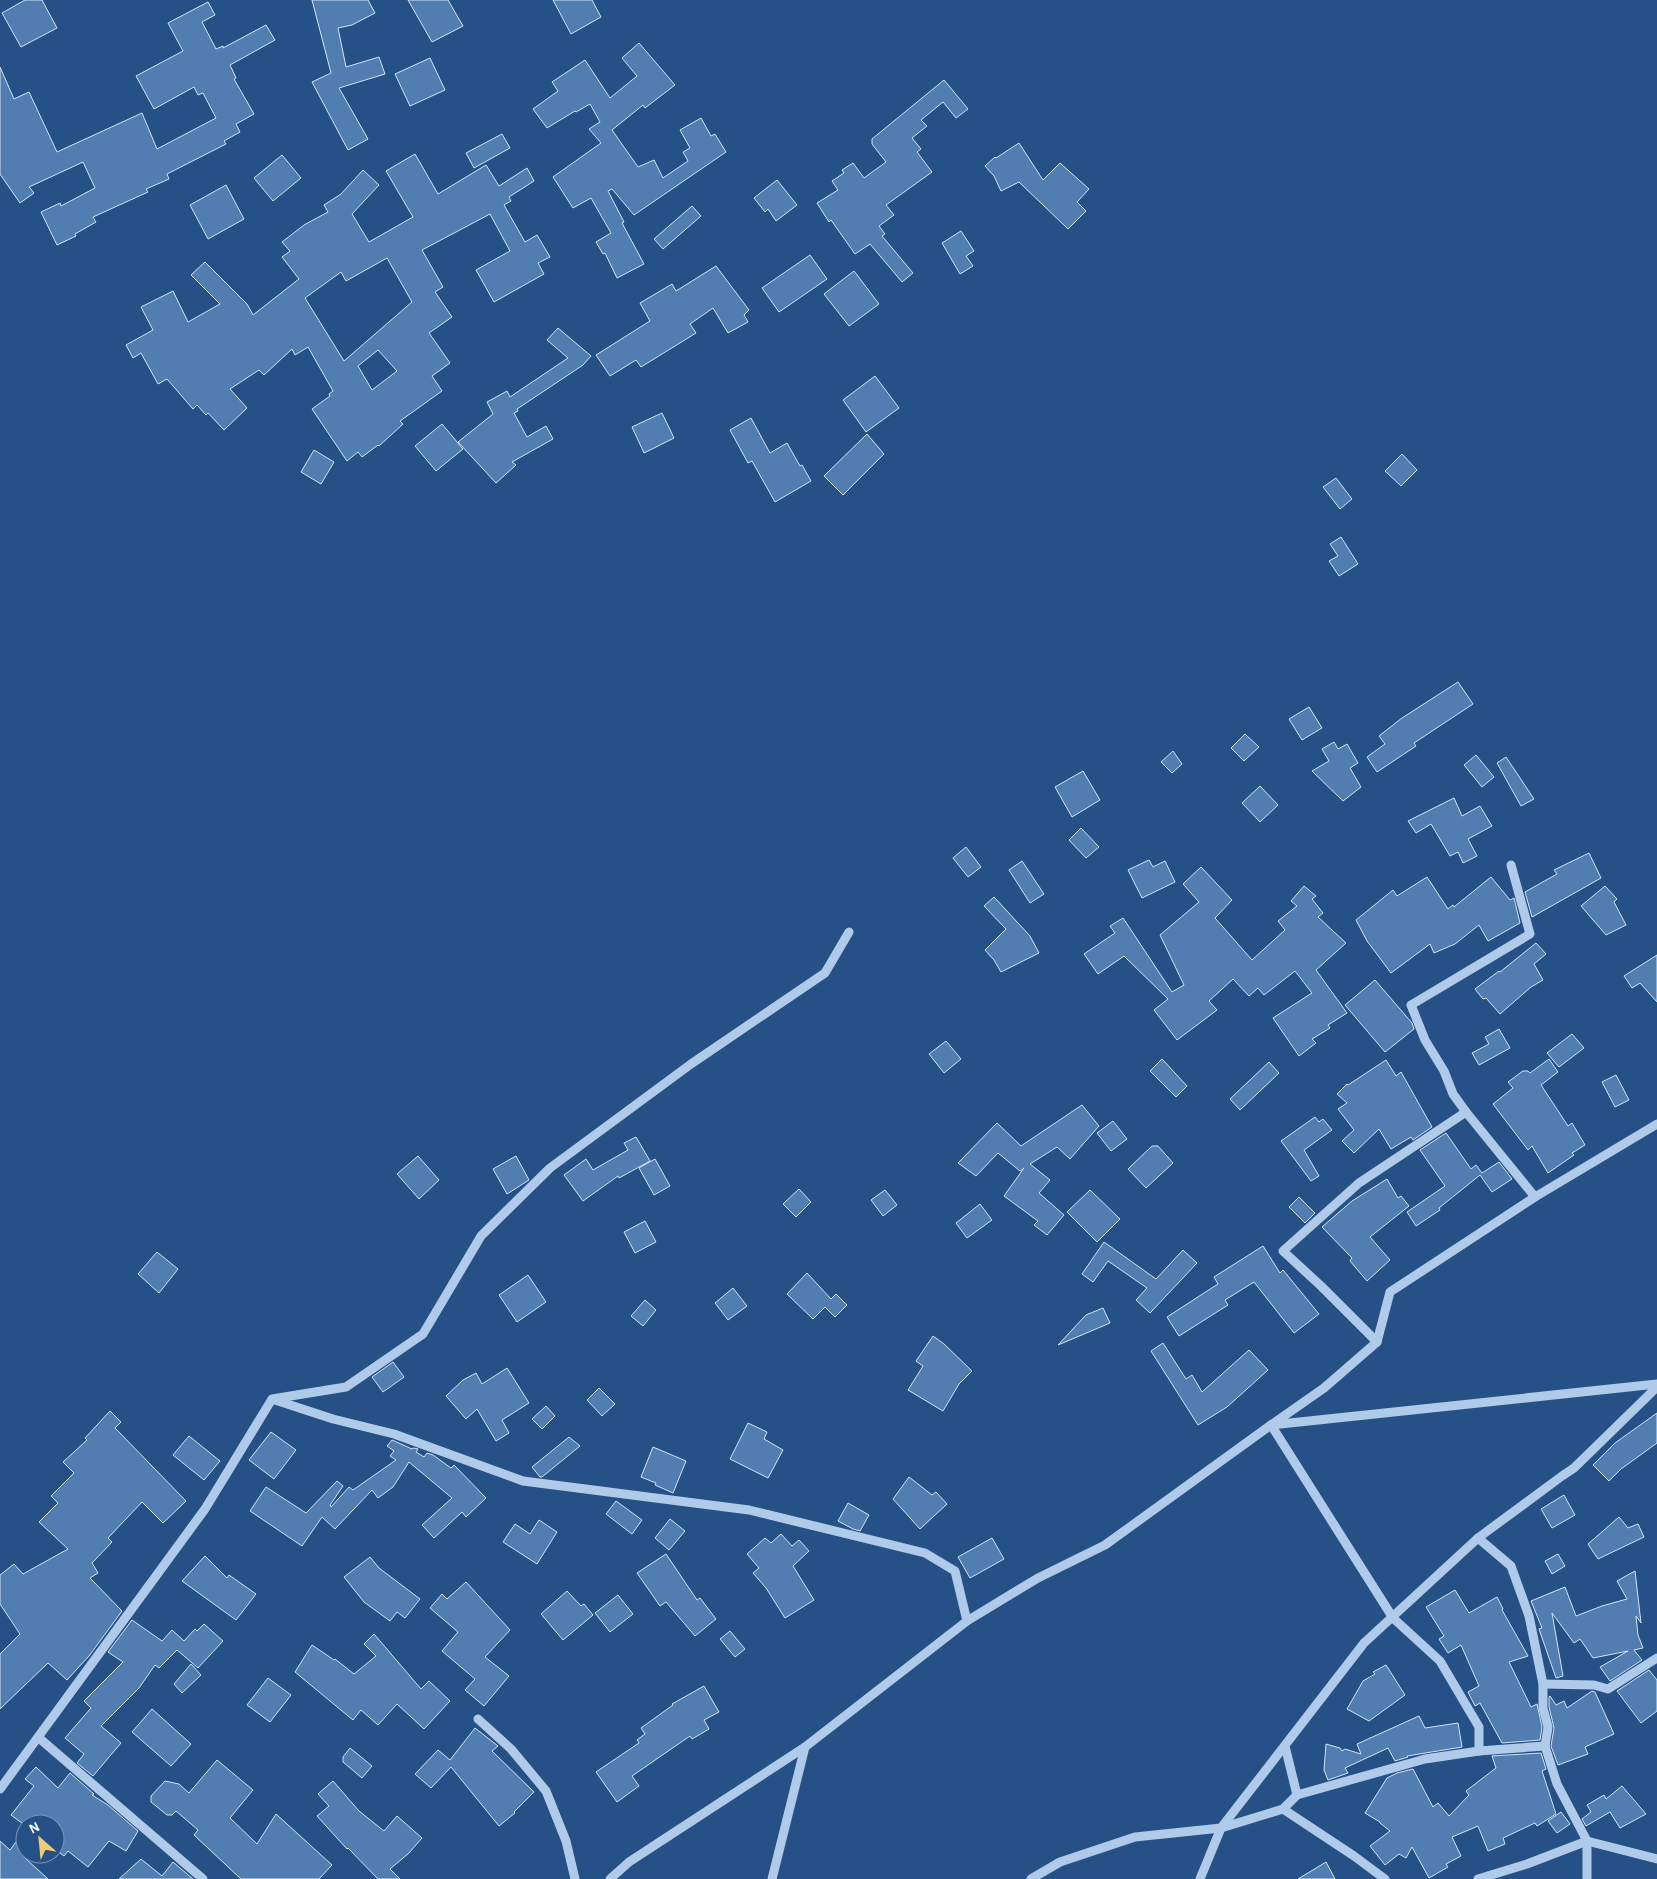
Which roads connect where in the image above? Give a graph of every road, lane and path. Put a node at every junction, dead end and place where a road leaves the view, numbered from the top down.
1 (1511, 865) dead end
2 (849, 932) dead end
3 (1466, 1112) junction
4 (1657, 1124) edge
5 (1535, 1197) junction
6 (1378, 1342) junction
7 (1657, 1385) edge
8 (272, 1399) junction
9 (1271, 1425) junction
10 (1478, 1538) junction
11 (1393, 1618) junction
12 (967, 1621) junction
13 (1657, 1658) edge
14 (1543, 1684) junction
15 (478, 1719) dead end
16 (39, 1738) junction
17 (1285, 1746) junction
18 (1545, 1746) junction
19 (805, 1747) junction
20 (1480, 1751) junction
21 (0, 1790) edge
22 (1297, 1795) junction
23 (1282, 1809) junction
24 (1221, 1828) junction
25 (1587, 1841) junction
26 (1657, 1859) edge
27 (203, 1879) edge
28 (575, 1879) edge
29 (610, 1879) edge
30 (772, 1879) edge
31 (1031, 1879) edge
32 (1200, 1879) edge
33 (1385, 1879) edge
34 (1478, 1879) edge
35 (1587, 1879) edge

1 - 3 street
2 - 8 street
3 - 5 street
3 - 6 street
4 - 5 street
5 - 6 street
6 - 9 street
7 - 9 street
7 - 10 street
8 - 12 street
8 - 16 street
9 - 11 street
9 - 12 street
10 - 11 street
10 - 14 street
11 - 17 street
11 - 20 street
12 - 19 street
13 - 14 street
14 - 18 street
15 - 28 street
16 - 21 street
16 - 27 street
17 - 22 street
17 - 24 street
18 - 20 street
18 - 25 street
19 - 29 street
19 - 30 street
20 - 22 street
22 - 23 street
23 - 24 street
23 - 33 street
24 - 31 street
24 - 32 street
25 - 26 street
25 - 34 street
25 - 35 street

